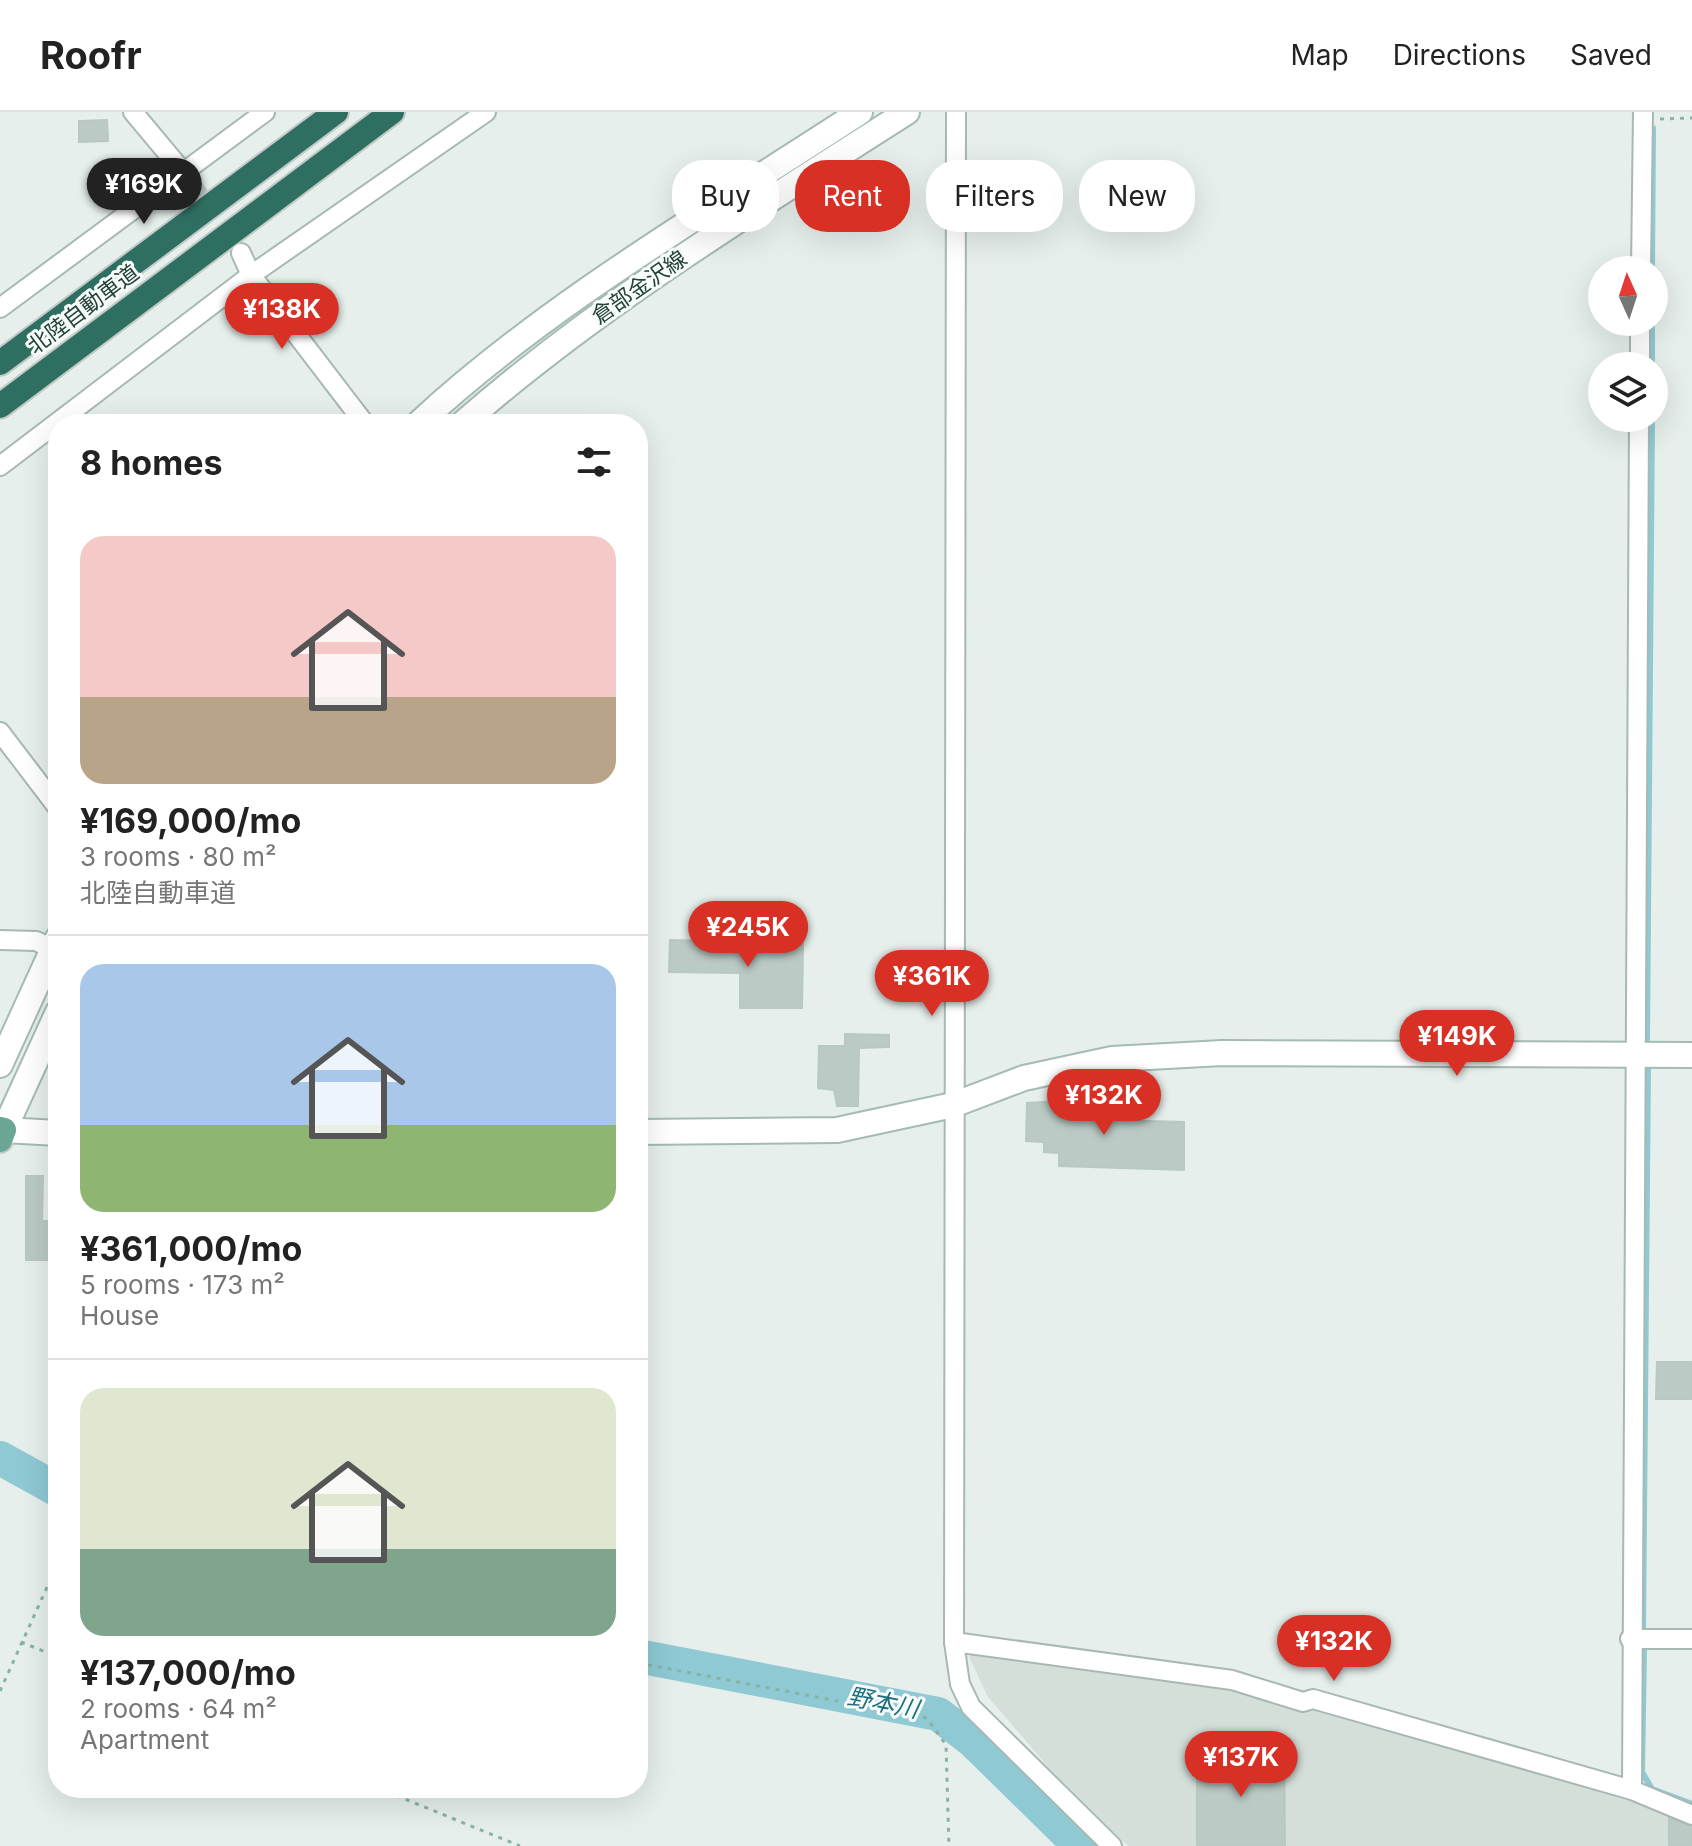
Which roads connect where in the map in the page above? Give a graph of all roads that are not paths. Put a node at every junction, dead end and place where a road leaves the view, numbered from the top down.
1 (133, 112) edge
2 (265, 112) edge
3 (336, 112) edge
4 (392, 112) edge
5 (486, 112) edge
6 (860, 112) edge
7 (907, 112) edge
8 (956, 112) edge
9 (1643, 115) edge
10 (186, 176) junction
11 (241, 253) tunnel mouth
12 (1641, 256) edge
13 (251, 275) junction
14 (0, 308) edge
15 (0, 363) edge
16 (0, 406) edge
17 (68, 414) edge
18 (357, 414) edge
19 (430, 414) edge
20 (473, 414) edge
21 (48, 429) edge
22 (1639, 432) edge
23 (0, 466) edge
24 (0, 732) edge
25 (48, 795) edge
26 (0, 940) edge
27 (48, 942) edge
28 (48, 959) edge
29 (48, 1033) edge
30 (1634, 1055) junction
31 (1692, 1055) edge
32 (0, 1065) edge
33 (953, 1105) junction
34 (648, 1132) edge
35 (1, 1133) edge
36 (48, 1133) edge
37 (1630, 1639) junction
38 (1692, 1639) edge
39 (954, 1642) junction
40 (1632, 1790) junction
41 (1692, 1815) edge
42 (1112, 1846) edge

1 - 10 street
2 - 10 street
3 - 15 highway, 北陸自動車道
4 - 16 highway, 北陸自動車道
5 - 13 street
6 - 19 main road, 倉部金沢線
7 - 20 main road, 倉部金沢線
8 - 33 street
9 - 12 street
10 - 14 street
11 - 13 street
13 - 17 street
13 - 18 street
21 - 23 street
22 - 30 street
24 - 25 street
26 - 27 street
28 - 32 main road
29 - 35 main road
30 - 31 main road
30 - 33 main road
30 - 37 street
33 - 34 main road
33 - 39 street
35 - 36 main road
37 - 38 street
37 - 40 street
39 - 40 street
39 - 42 street
40 - 41 street

